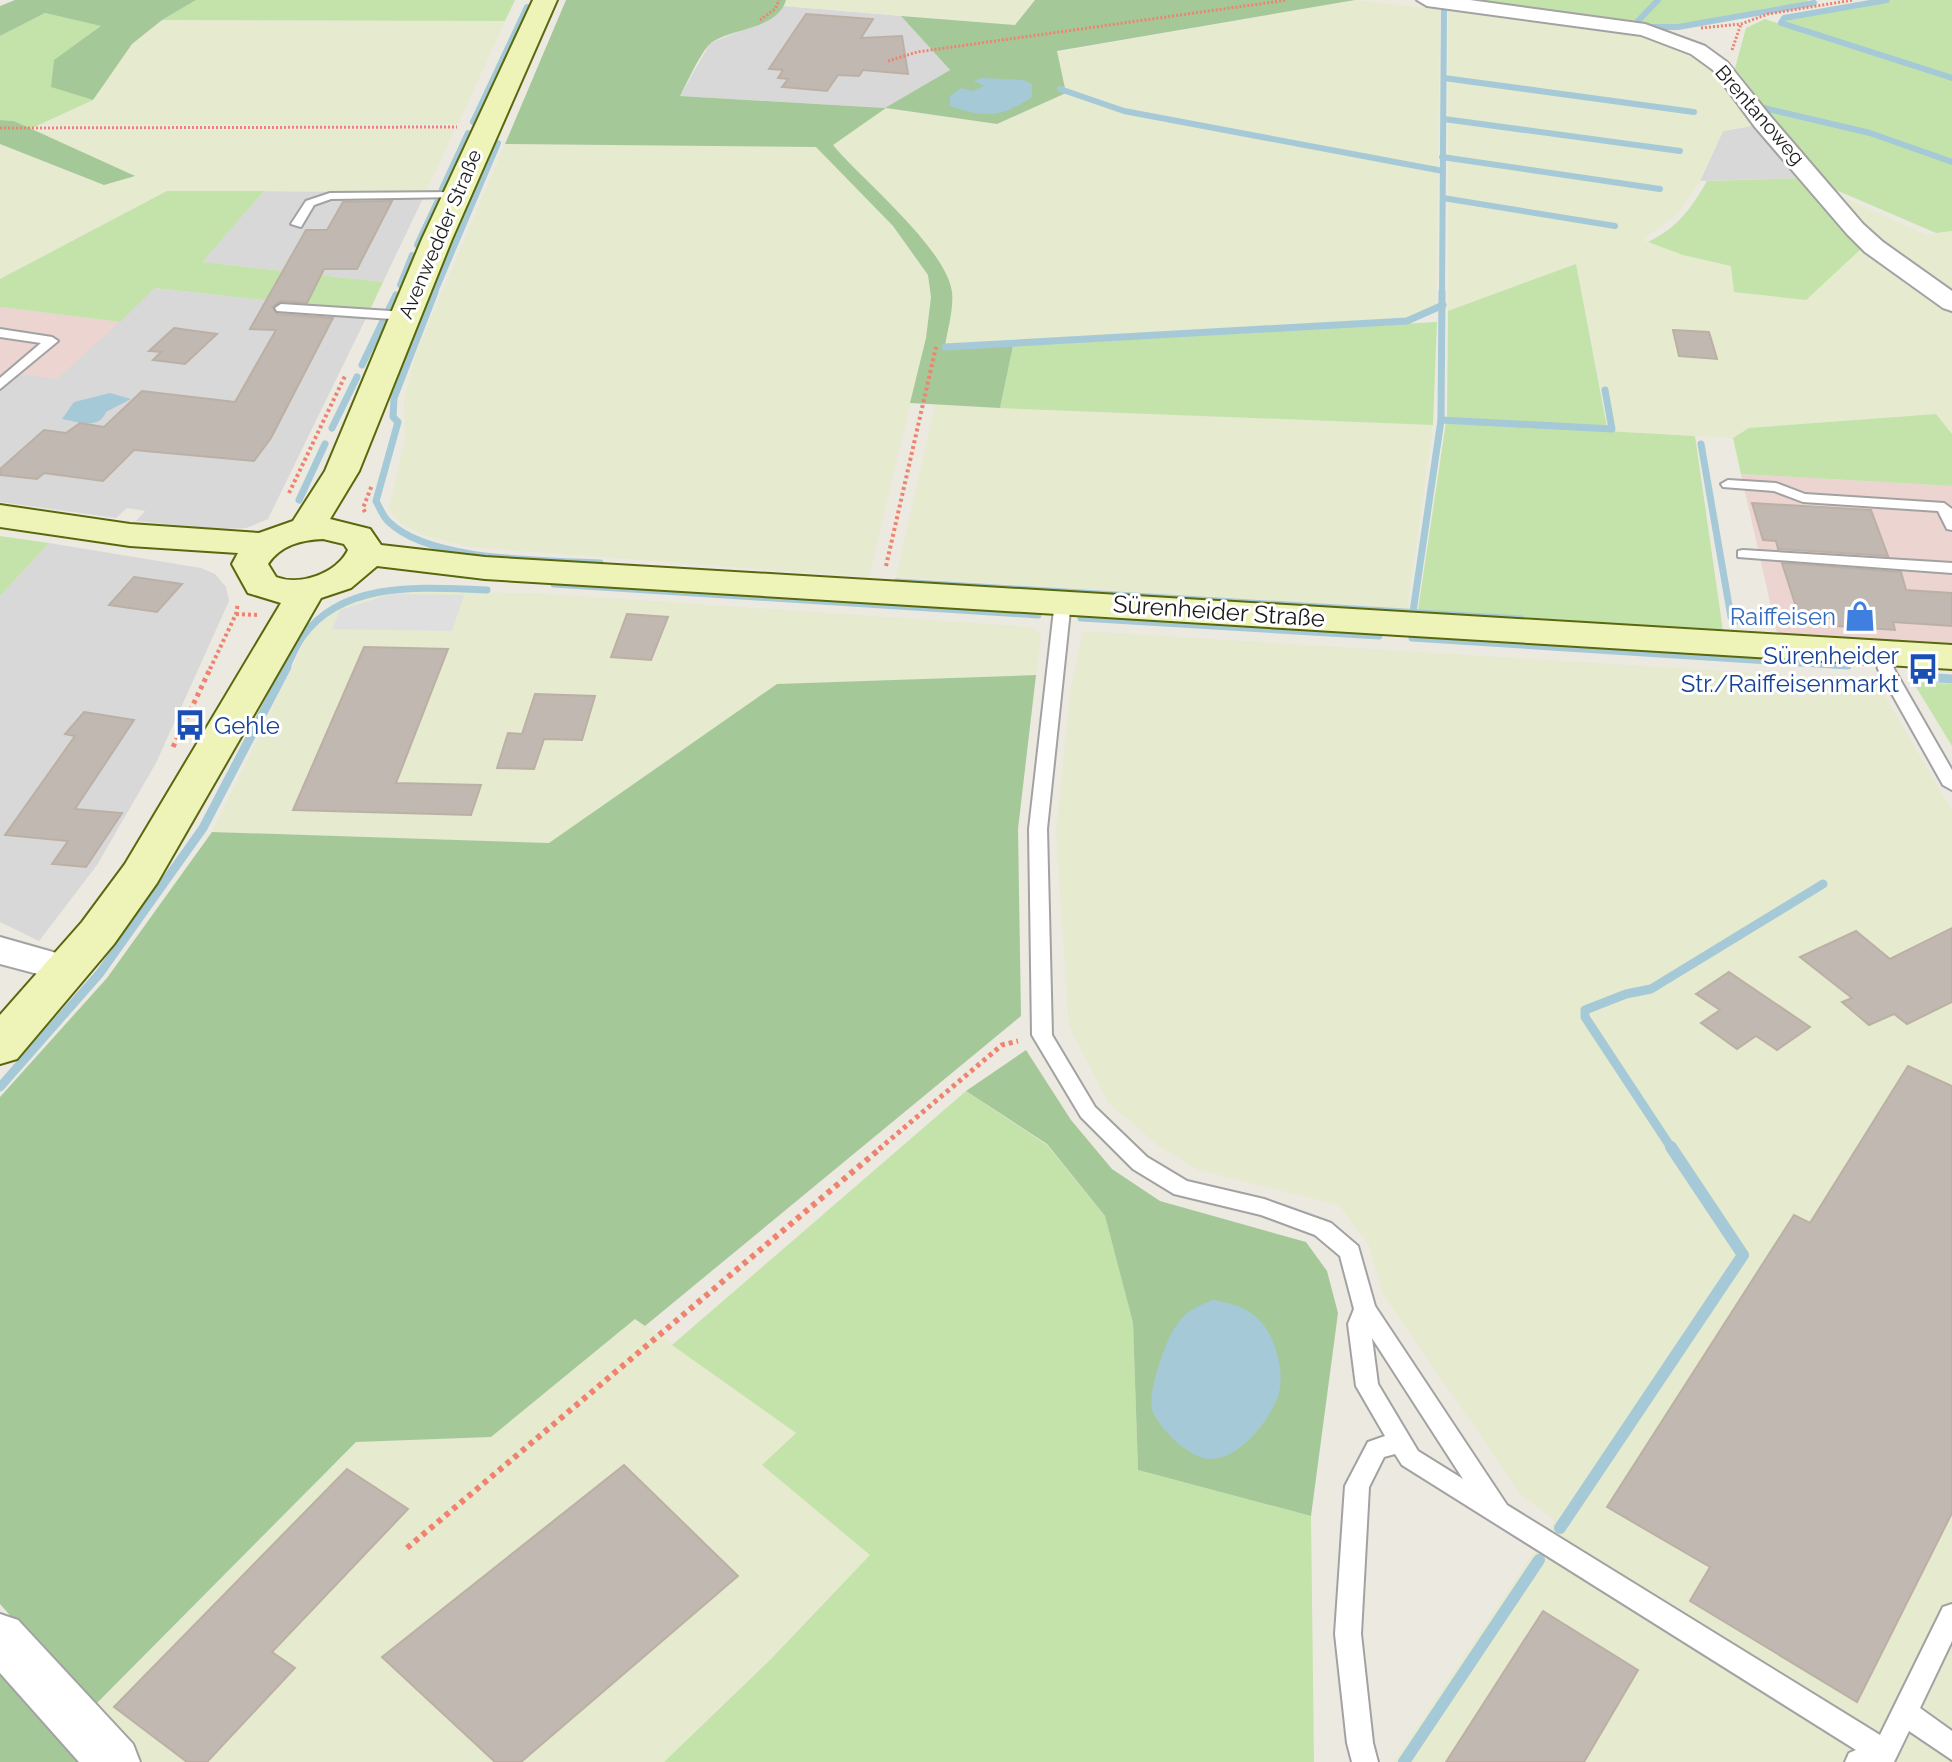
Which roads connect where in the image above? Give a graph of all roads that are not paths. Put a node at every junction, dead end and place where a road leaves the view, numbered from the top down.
1 (545, 0) edge
2 (1427, 0) edge
3 (457, 195) junction
4 (297, 224) dead end
5 (1952, 303) edge
6 (281, 308) dead end
7 (406, 316) junction
8 (0, 333) edge
9 (2, 381) edge
10 (1728, 484) dead end
11 (0, 516) edge
12 (1952, 526) edge
13 (342, 545) junction
14 (1743, 554) dead end
15 (1952, 568) edge
16 (274, 572) junction
17 (1063, 601) junction
18 (1882, 653) junction
19 (1952, 657) edge
20 (1952, 785) edge
21 (0, 950) edge
22 (68, 969) junction
23 (0, 1047) edge
24 (1365, 1309) junction
25 (1401, 1442) junction
26 (1500, 1514) junction
27 (1952, 1615) edge
28 (0, 1637) edge
29 (1905, 1713) junction
30 (1952, 1747) edge
31 (1885, 1753) junction
32 (114, 1762) edge
33 (1365, 1762) edge
34 (1858, 1762) edge

1 - 3 main road, Avenwedder Straße
2 - 5 street, Brentanoweg
3 - 4 lane
3 - 7 main road, Avenwedder Straße
6 - 7 lane
7 - 13 main road, Avenwedder Straße
8 - 9 lane
10 - 12 lane
11 - 16 main road
13 - 16 main road
13 - 16 main road
13 - 17 main road, Sürenheider Straße
14 - 15 lane
16 - 22 main road
17 - 18 main road, Sürenheider Straße
17 - 24 lane
18 - 19 main road, Sürenheider Straße
18 - 20 lane
21 - 22 street
22 - 23 main road
24 - 25 lane
24 - 26 lane
25 - 26 lane
25 - 33 lane
26 - 31 lane
27 - 29 lane
28 - 32 street
29 - 30 lane
29 - 31 lane
31 - 34 lane

